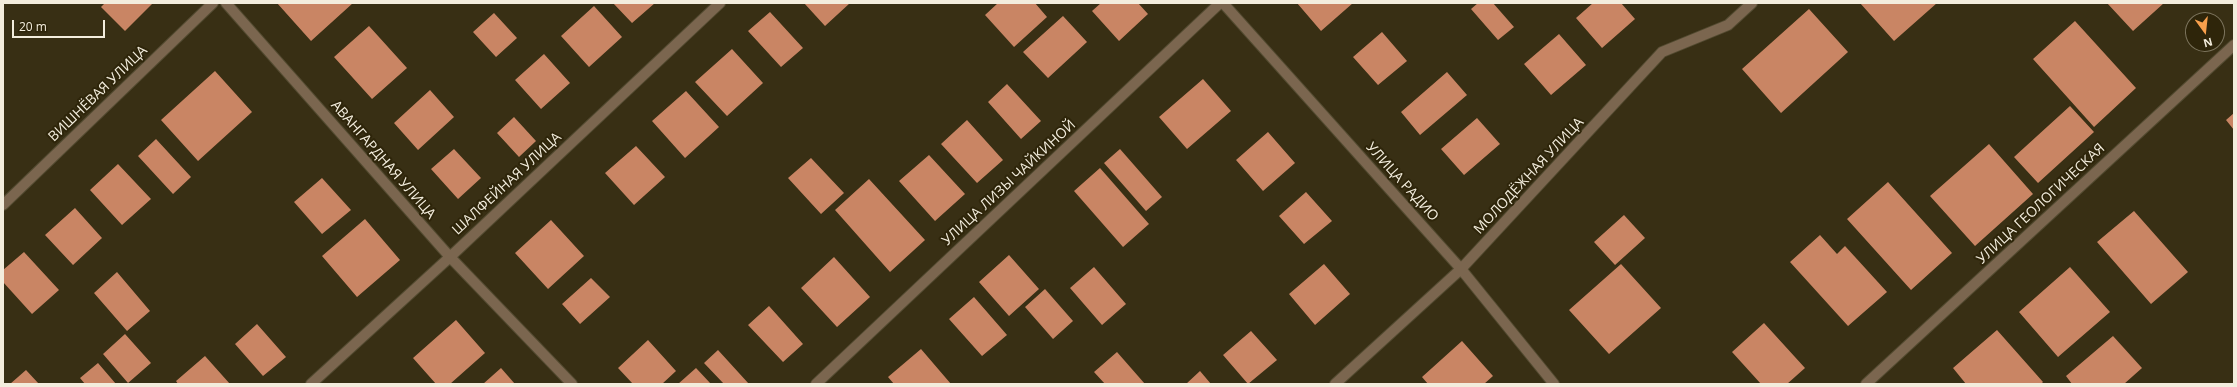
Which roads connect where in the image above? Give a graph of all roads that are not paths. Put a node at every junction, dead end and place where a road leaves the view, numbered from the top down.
1 (213, 3) edge
2 (226, 3) edge
3 (720, 3) edge
4 (1220, 3) edge
5 (1223, 3) edge
6 (1752, 3) edge
7 (2234, 45) edge
8 (3, 205) edge
9 (450, 257) junction
10 (1462, 270) junction
11 (311, 384) edge
12 (572, 384) edge
13 (816, 384) edge
14 (1335, 384) edge
15 (1554, 384) edge
16 (1866, 384) edge

1 - 8 street, ВИШНЁВАЯ УЛИЦА
2 - 9 street, АВАНГАРДНАЯ УЛИЦА
3 - 9 street, ШАЛФЕЙНАЯ УЛИЦА
4 - 13 street, УЛИЦА ЛИЗЫ ЧАЙКИНОЙ
5 - 10 street, УЛИЦА РАДИО
6 - 10 street, МОЛОДЁЖНАЯ УЛИЦА
7 - 16 street, УЛИЦА ГЕОЛОГИЧЕСКАЯ
9 - 11 street, ШАЛФЕЙНАЯ УЛИЦА
9 - 12 street, АВАНГАРДНАЯ УЛИЦА
10 - 14 street, МОЛОДЁЖНАЯ УЛИЦА
10 - 15 street, УЛИЦА РАДИО

